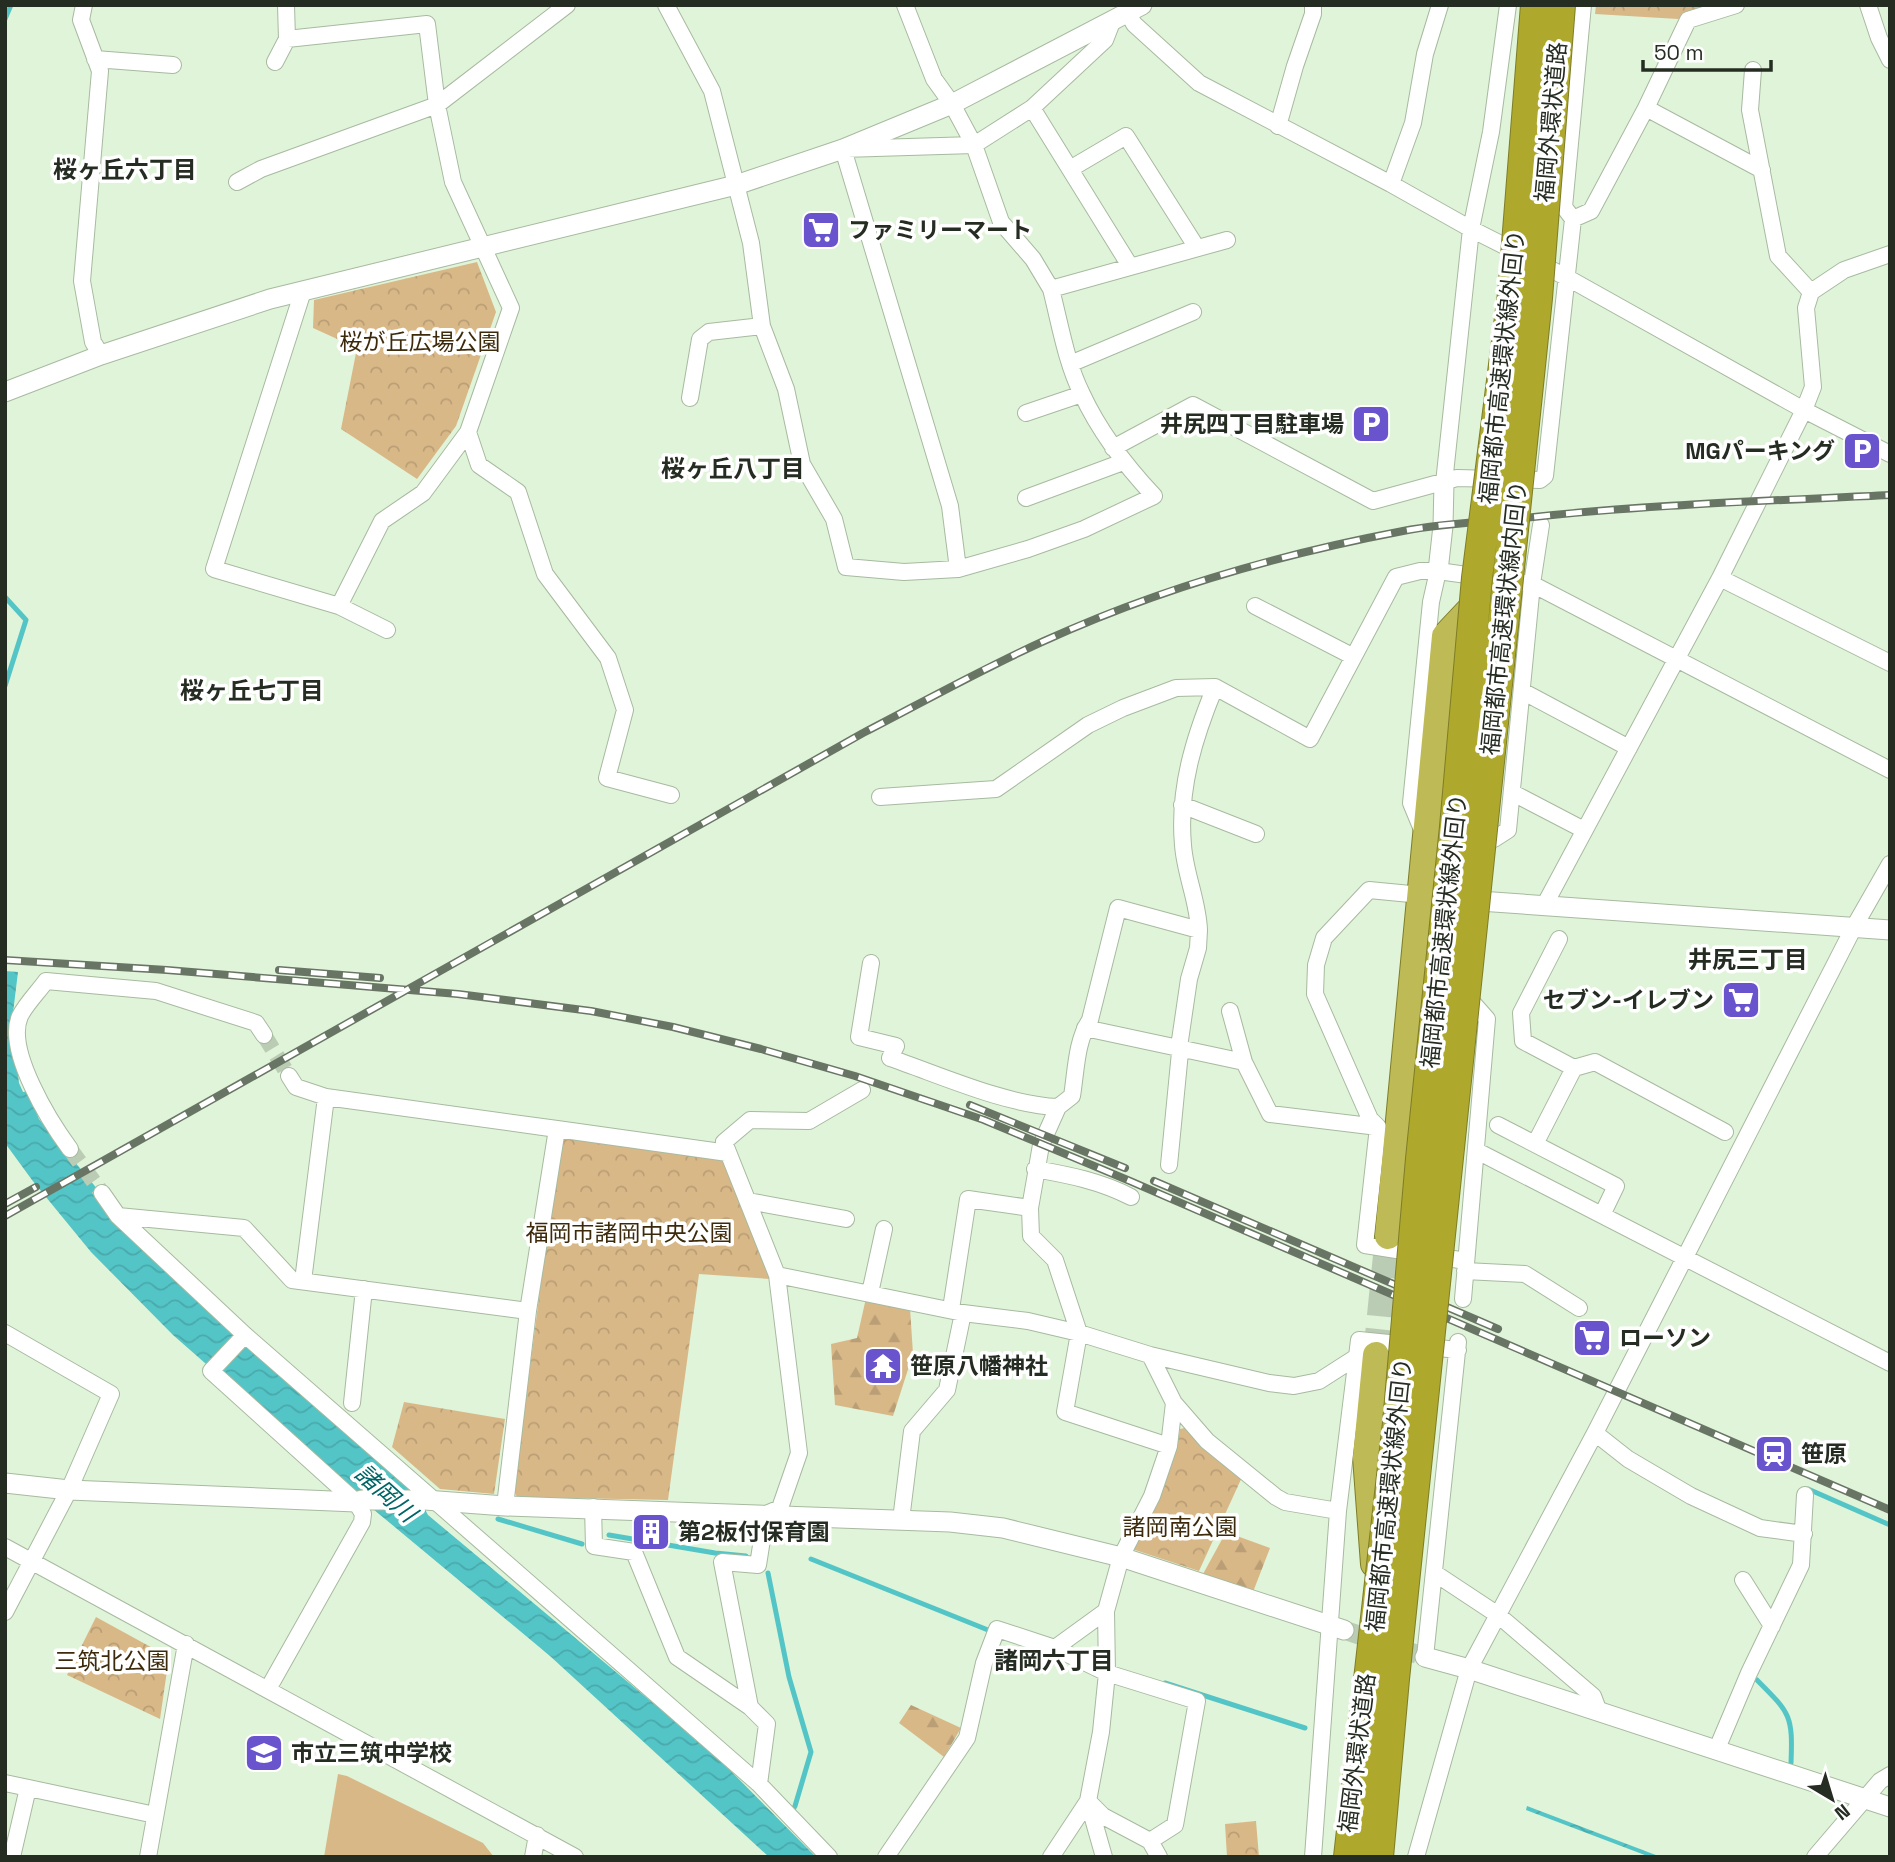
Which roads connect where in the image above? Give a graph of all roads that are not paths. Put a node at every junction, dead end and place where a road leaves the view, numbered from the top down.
1 (84, 5) edge
2 (286, 5) edge
3 (566, 5) edge
4 (666, 5) edge
5 (905, 5) edge
6 (1313, 5) edge
7 (1440, 5) edge
8 (1508, 5) edge
9 (1528, 5) edge
10 (1536, 5) edge
11 (1562, 5) edge
12 (1583, 5) edge
13 (1736, 5) edge
14 (1868, 5) edge
15 (1127, 13) edge
16 (287, 40) junction
17 (95, 59) junction
18 (1889, 59) edge
19 (275, 62) dead end
20 (173, 65) dead end
21 (1754, 70) dead end
22 (952, 104) junction
23 (437, 105) junction
24 (1032, 108) junction
25 (1646, 108) junction
26 (1278, 126) junction
27 (974, 145) junction
28 (843, 149) junction
29 (1070, 169) junction
30 (1762, 170) junction
31 (237, 182) dead end
32 (1391, 184) junction
33 (736, 185) junction
34 (1573, 219) junction
35 (1471, 229) junction
36 (1227, 240) dead end
37 (483, 246) junction
38 (1197, 248) junction
39 (1507, 248) junction
40 (1890, 254) edge
41 (1538, 263) junction
42 (1130, 266) junction
43 (1566, 277) junction
44 (1051, 289) junction
45 (303, 291) junction
46 (1811, 292) junction
47 (1193, 312) dead end
48 (762, 326) junction
49 (101, 355) junction
50 (1070, 364) junction
51 (5, 392) edge
52 (1082, 394) junction
53 (690, 398) dead end
54 (1804, 410) junction
55 (1026, 413) dead end
56 (468, 432) junction
57 (1890, 454) edge
58 (1118, 455) junction
59 (1488, 479) junction
60 (1517, 480) junction
61 (1444, 483) junction
62 (1026, 498) dead end
63 (1541, 525) dead end
64 (958, 569) junction
65 (1438, 571) junction
66 (1720, 578) junction
67 (1520, 582) junction
68 (1478, 589) junction
69 (339, 606) junction
70 (1255, 606) dead end
71 (387, 630) dead end
72 (1352, 656) junction
73 (1676, 658) junction
74 (1890, 663) edge
75 (1215, 687) junction
76 (1509, 693) junction
77 (1629, 748) junction
78 (1890, 770) edge
79 (1513, 793) junction
80 (671, 795) dead end
81 (880, 797) dead end
82 (1182, 805) junction
83 (1584, 830) junction
84 (1256, 834) dead end
85 (1494, 839) junction
86 (1426, 841) junction
87 (1890, 864) edge
88 (1457, 899) junction
89 (1544, 906) junction
90 (1854, 927) junction
91 (1199, 930) junction
92 (1890, 930) edge
93 (1559, 939) dead end
94 (871, 963) dead end
95 (1462, 983) junction
96 (1230, 1011) dead end
97 (12, 1014) edge
98 (1085, 1028) junction
99 (264, 1035) tunnel mouth
100 (1179, 1047) junction
101 (1244, 1062) junction
102 (1574, 1069) junction
103 (289, 1076) tunnel mouth
104 (862, 1090) dead end
105 (326, 1097) junction
106 (1058, 1107) junction
107 (1498, 1125) dead end
108 (1378, 1127) junction
109 (557, 1129) junction
110 (1725, 1132) dead end
111 (1535, 1144) junction
112 (69, 1149) tunnel mouth
113 (1477, 1151) junction
114 (728, 1153) junction
115 (1169, 1166) dead end
116 (1035, 1169) junction
117 (102, 1193) tunnel mouth
118 (1131, 1197) dead end
119 (748, 1201) junction
120 (1030, 1208) junction
121 (1602, 1215) junction
122 (118, 1216) junction
123 (846, 1219) dead end
124 (884, 1229) dead end
125 (1399, 1238) tunnel mouth
126 (1445, 1243) dead end
127 (1684, 1257) junction
128 (1466, 1266) junction
129 (777, 1275) junction
130 (303, 1281) junction
131 (364, 1289) junction
132 (870, 1293) junction
133 (1463, 1299) dead end
134 (1579, 1308) dead end
135 (528, 1311) junction
136 (957, 1311) junction
137 (5, 1333) edge
138 (1079, 1333) junction
139 (244, 1336) dead end
140 (1150, 1355) junction
141 (1378, 1356) junction
142 (1432, 1360) dead end
143 (1890, 1363) edge
144 (1174, 1402) junction
145 (352, 1403) dead end
146 (1595, 1433) junction
147 (1169, 1446) junction
148 (5, 1483) edge
149 (69, 1490) junction
150 (1805, 1495) dead end
151 (429, 1500) junction
152 (359, 1501) junction
153 (505, 1506) junction
154 (593, 1507) junction
155 (1338, 1511) junction
156 (766, 1514) junction
157 (901, 1520) junction
158 (1804, 1534) junction
159 (5, 1548) edge
160 (1121, 1557) junction
161 (31, 1562) junction
162 (1436, 1574) junction
163 (1743, 1580) dead end
164 (1106, 1611) junction
165 (5, 1612) edge
166 (1498, 1615) junction
167 (1772, 1626) junction
168 (1337, 1627) junction
169 (187, 1644) junction
170 (1055, 1648) junction
171 (1425, 1657) joint
172 (1469, 1669) junction
173 (1107, 1674) junction
174 (268, 1689) junction
175 (750, 1707) junction
176 (1599, 1712) junction
177 (1716, 1751) junction
178 (1890, 1775) edge
179 (5, 1783) edge
180 (759, 1784) junction
181 (28, 1788) junction
182 (1865, 1799) junction
183 (1088, 1801) junction
184 (1890, 1807) edge
185 (155, 1815) junction
186 (537, 1835) junction
187 (1150, 1841) junction
188 (12, 1857) edge
189 (148, 1857) edge
190 (533, 1857) edge
191 (575, 1857) edge
192 (829, 1857) edge
193 (886, 1857) edge
194 (1051, 1857) edge
195 (1104, 1857) edge
196 (1159, 1857) edge
197 (1313, 1857) edge
198 (1347, 1857) edge
199 (1378, 1857) edge
200 (1386, 1857) edge
201 (1416, 1857) edge
202 (1815, 1857) edge

1 - 17 street
2 - 16 street
3 - 23 street
4 - 33 street
5 - 22 street
6 - 26 street
7 - 32 street
8 - 35 street
9 - 39 highway, 福岡外環状道路
10 - 198 highway, 福岡都市高速環状線外回り, bridge
11 - 41 highway, 福岡外環状道路
11 - 199 highway, 福岡都市高速環状線内回り, bridge
12 - 34 street
13 - 25 street
14 - 18 street
15 - 22 street
15 - 24 street
15 - 26 street
16 - 19 street
16 - 23 street
17 - 20 street
17 - 49 street
21 - 30 street
22 - 27 street
22 - 28 street
23 - 31 street
23 - 37 street
24 - 27 street
24 - 29 street
25 - 30 street
25 - 34 street
26 - 32 street
27 - 28 street
27 - 44 street
28 - 33 street
28 - 64 street
29 - 38 street
29 - 42 street
30 - 46 street
32 - 35 street
33 - 37 street
33 - 48 street
34 - 43 street
35 - 39 street
35 - 61 street
36 - 38 street
37 - 45 street
37 - 56 street
38 - 42 street
39 - 41 street
39 - 59 highway, 福岡外環状道路
40 - 46 street
41 - 43 street
41 - 60 highway, 福岡外環状道路
42 - 44 street
43 - 54 street
43 - 60 street
44 - 50 street
45 - 49 street
45 - 69 street
46 - 54 street
47 - 50 street
48 - 53 street
48 - 64 street
49 - 51 street
50 - 52 street
52 - 55 street
52 - 58 street
54 - 57 street
54 - 66 street
56 - 69 street
56 - 80 street
58 - 61 street
58 - 62 street
58 - 64 street
59 - 60 street
59 - 61 street
59 - 68 highway, 福岡外環状道路
60 - 67 highway, 福岡外環状道路
61 - 65 street
63 - 67 street
65 - 68 street
65 - 72 street
65 - 86 street
66 - 73 street
66 - 74 street
67 - 68 street
67 - 73 street
67 - 76 highway, 福岡外環状道路
68 - 86 highway
68 - 88 highway, 福岡外環状道路
69 - 71 street
70 - 72 street
72 - 75 street
73 - 77 street
73 - 78 street
75 - 81 street
75 - 82 street
76 - 77 street
76 - 79 street
76 - 85 highway
76 - 88 highway, 福岡外環状道路
77 - 83 street
79 - 83 street
79 - 85 street
82 - 84 street
82 - 91 street
83 - 89 street
85 - 88 highway
86 - 88 highway
87 - 90 street
88 - 89 street
88 - 95 highway
88 - 108 street
88 - 125 highway
89 - 90 street
90 - 92 street
90 - 127 street
91 - 98 street
91 - 100 street
93 - 102 street
94 - 106 street
95 - 113 street
95 - 126 highway
96 - 101 street
97 - 99 street
97 - 112 street
98 - 100 street
98 - 106 street
100 - 101 street
100 - 115 street
101 - 108 street
102 - 110 street
102 - 111 street
103 - 105 street
104 - 114 street
105 - 109 street
105 - 130 street
106 - 116 street
107 - 111 street
108 - 128 street
109 - 114 street
109 - 135 street
111 - 121 street
113 - 121 street
113 - 128 street
114 - 119 street
116 - 118 street
116 - 120 street
117 - 122 street
119 - 123 street
119 - 129 street
120 - 136 street
120 - 138 street
121 - 127 street
122 - 130 street
122 - 151 street
124 - 132 street
127 - 143 street
127 - 146 street
128 - 133 street
128 - 134 street
129 - 132 street
129 - 156 street
130 - 131 street
131 - 135 street
131 - 145 street
132 - 136 street
135 - 153 street
136 - 138 street
136 - 157 street
137 - 149 street
138 - 140 street
138 - 147 street
139 - 152 street
140 - 141 street
140 - 144 street
141 - 155 street
141 - 162 street
141 - 198 highway, 福岡外環状道路
142 - 200 highway, 福岡外環状道路
144 - 147 street
144 - 155 street
146 - 158 street
146 - 166 street
147 - 160 street
148 - 149 street
149 - 152 street
149 - 161 street
150 - 158 street
151 - 152 street
151 - 153 street
151 - 180 street
152 - 174 street
153 - 154 street
154 - 156 street
154 - 175 street
155 - 168 street
156 - 157 street
156 - 175 street
157 - 160 street
158 - 167 street
159 - 161 street
160 - 164 street
160 - 168 street
161 - 165 street
161 - 169 street
162 - 166 street
162 - 171 street
163 - 167 street
164 - 170 street
164 - 173 street
166 - 172 street
166 - 176 street
167 - 177 street
168 - 197 street
169 - 174 street
169 - 185 street
170 - 173 street
170 - 193 street
171 - 172 street
172 - 176 street
172 - 201 street
173 - 183 street
173 - 187 street
174 - 186 street
175 - 180 street
176 - 177 street
177 - 182 street
178 - 182 street
179 - 181 street
180 - 192 street
181 - 185 street
181 - 188 street
182 - 184 street
182 - 202 street
183 - 187 street
183 - 194 street
183 - 195 street
185 - 189 street
186 - 190 street
186 - 191 street
187 - 196 street

